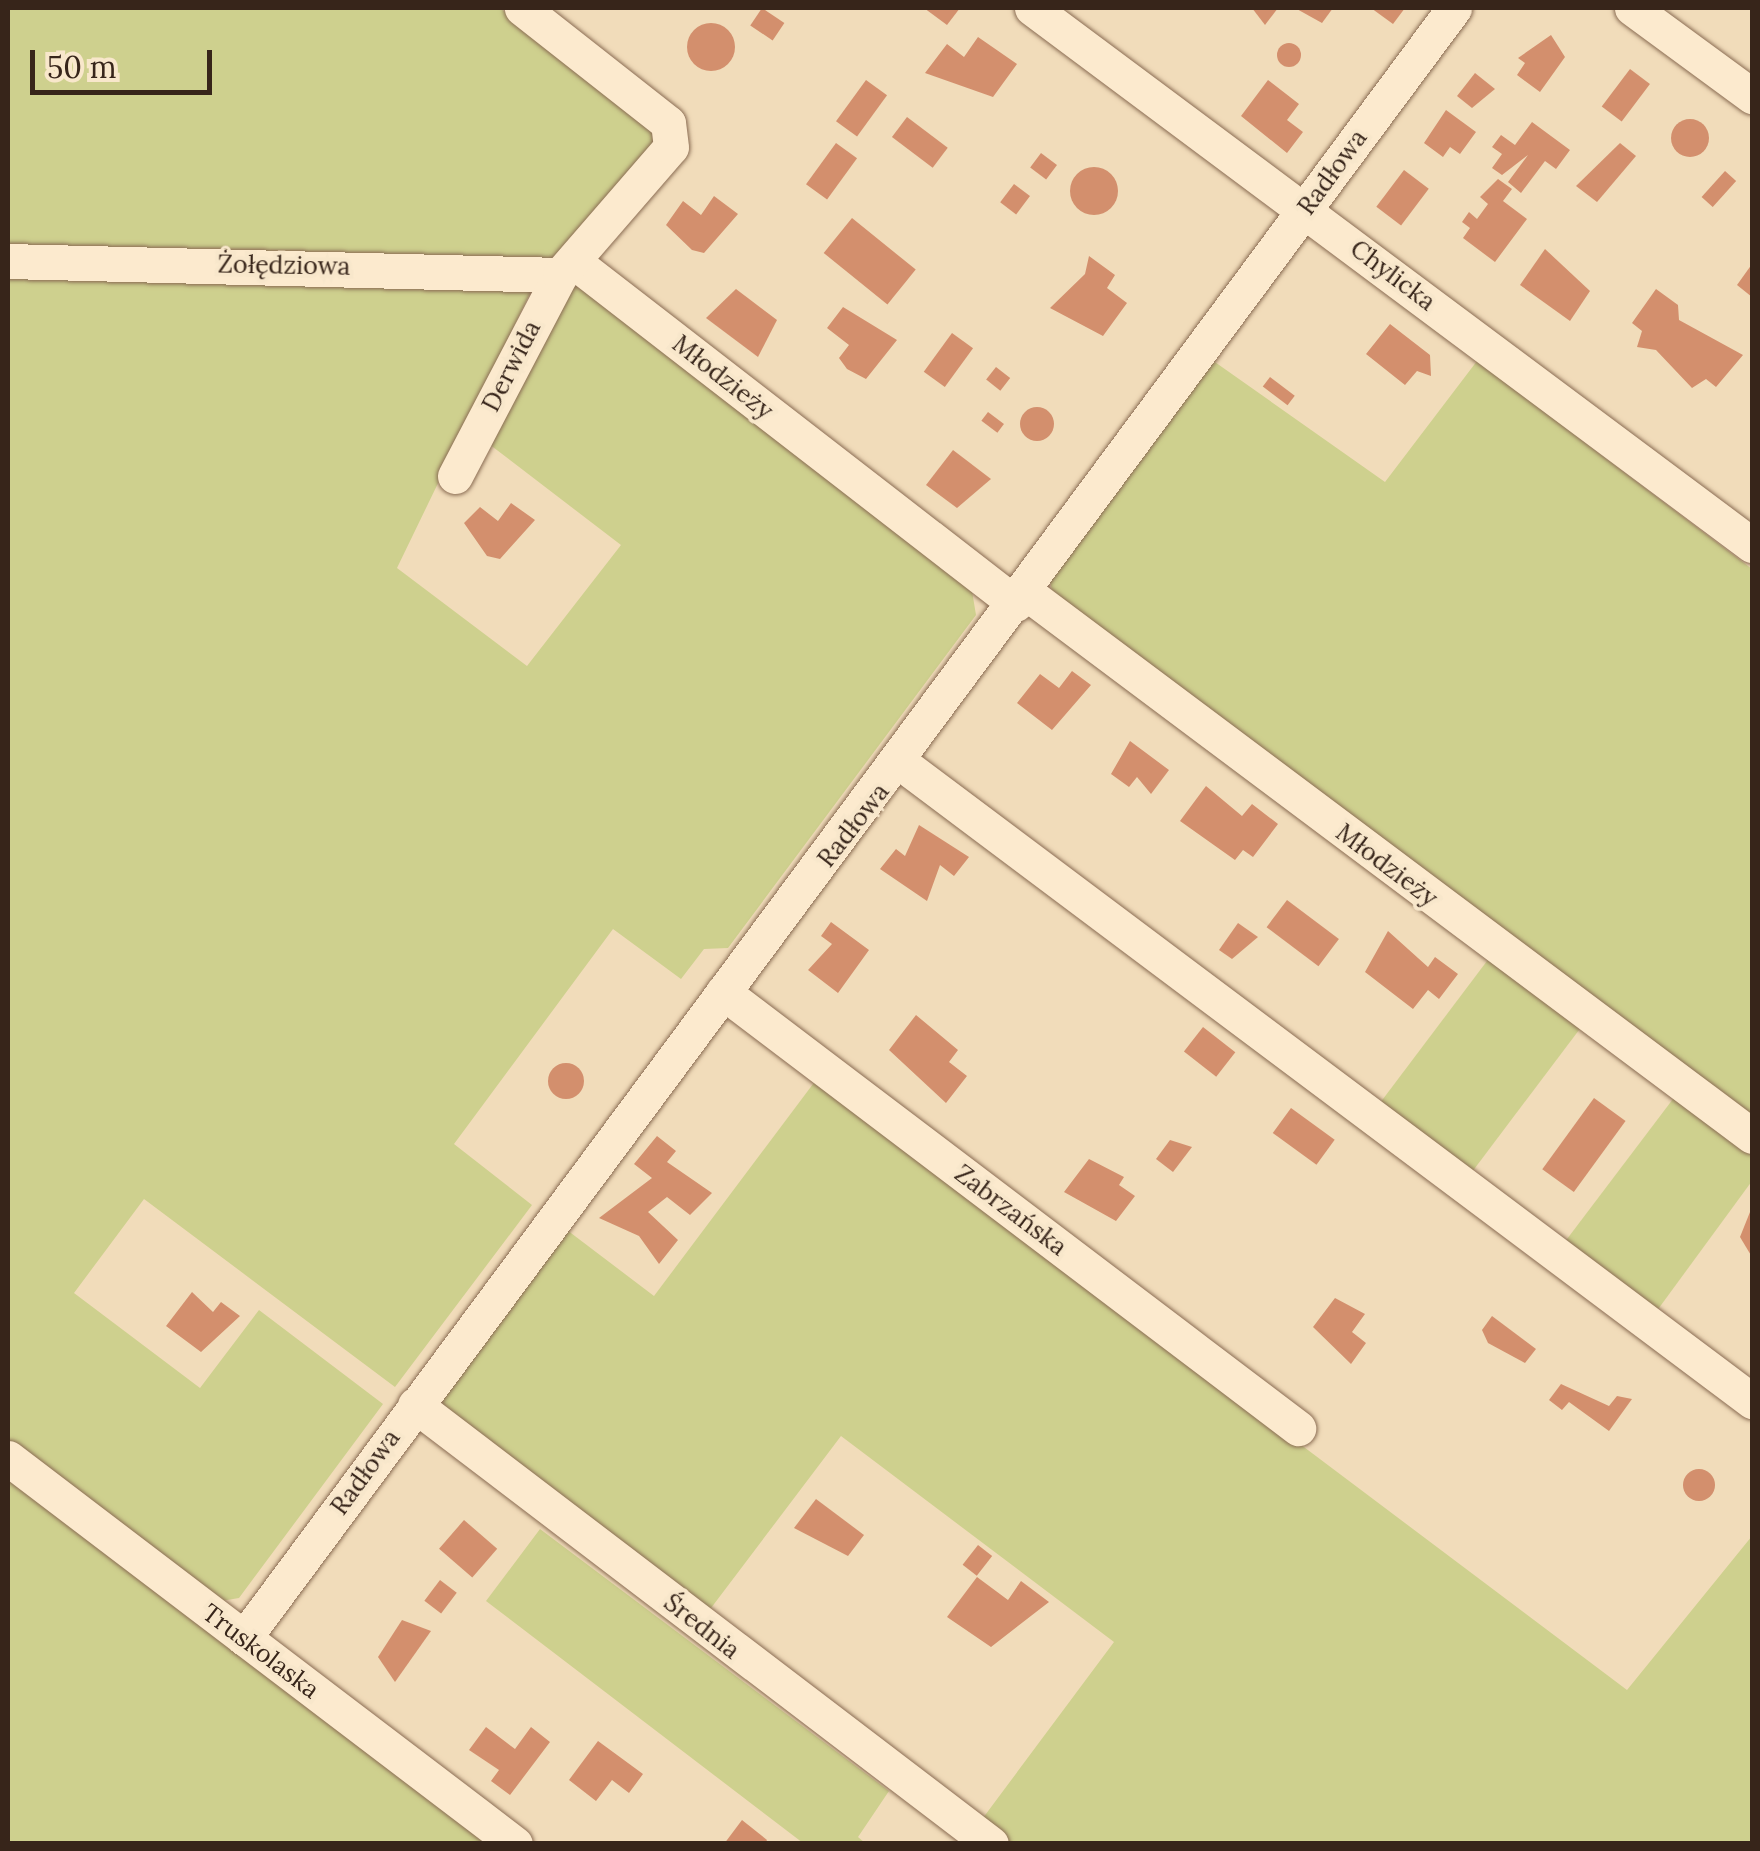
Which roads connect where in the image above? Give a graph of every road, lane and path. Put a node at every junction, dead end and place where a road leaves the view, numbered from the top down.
1 (522, 8) edge
2 (1032, 8) edge
3 (1454, 8) edge
4 (1632, 8) edge
5 (1752, 96) edge
6 (1305, 209) junction
7 (8, 260) edge
8 (566, 268) junction
9 (455, 476) dead end
10 (1752, 545) edge
11 (1020, 597) junction
12 (901, 763) junction
13 (723, 992) junction
14 (1752, 1136) edge
15 (1752, 1401) edge
16 (415, 1405) junction
17 (1298, 1428) dead end
18 (8, 1458) edge
19 (244, 1638) junction
20 (515, 1844) edge
21 (991, 1844) edge

1 - 8 street, Derwida
2 - 6 street, Chylicka
3 - 6 street, Radłowa
4 - 5 street
6 - 10 street, Chylicka
6 - 11 street, Radłowa
7 - 8 street, Żołędziowa
8 - 9 street, Derwida
8 - 11 street, Młodzieży
11 - 12 street, Radłowa
11 - 14 street, Młodzieży
12 - 13 street, Radłowa
12 - 15 street
13 - 16 street, Radłowa
13 - 17 street, Zabrzańska
16 - 19 street, Radłowa
16 - 21 street, Średnia
18 - 19 street, Truskolaska
19 - 20 street, Truskolaska

